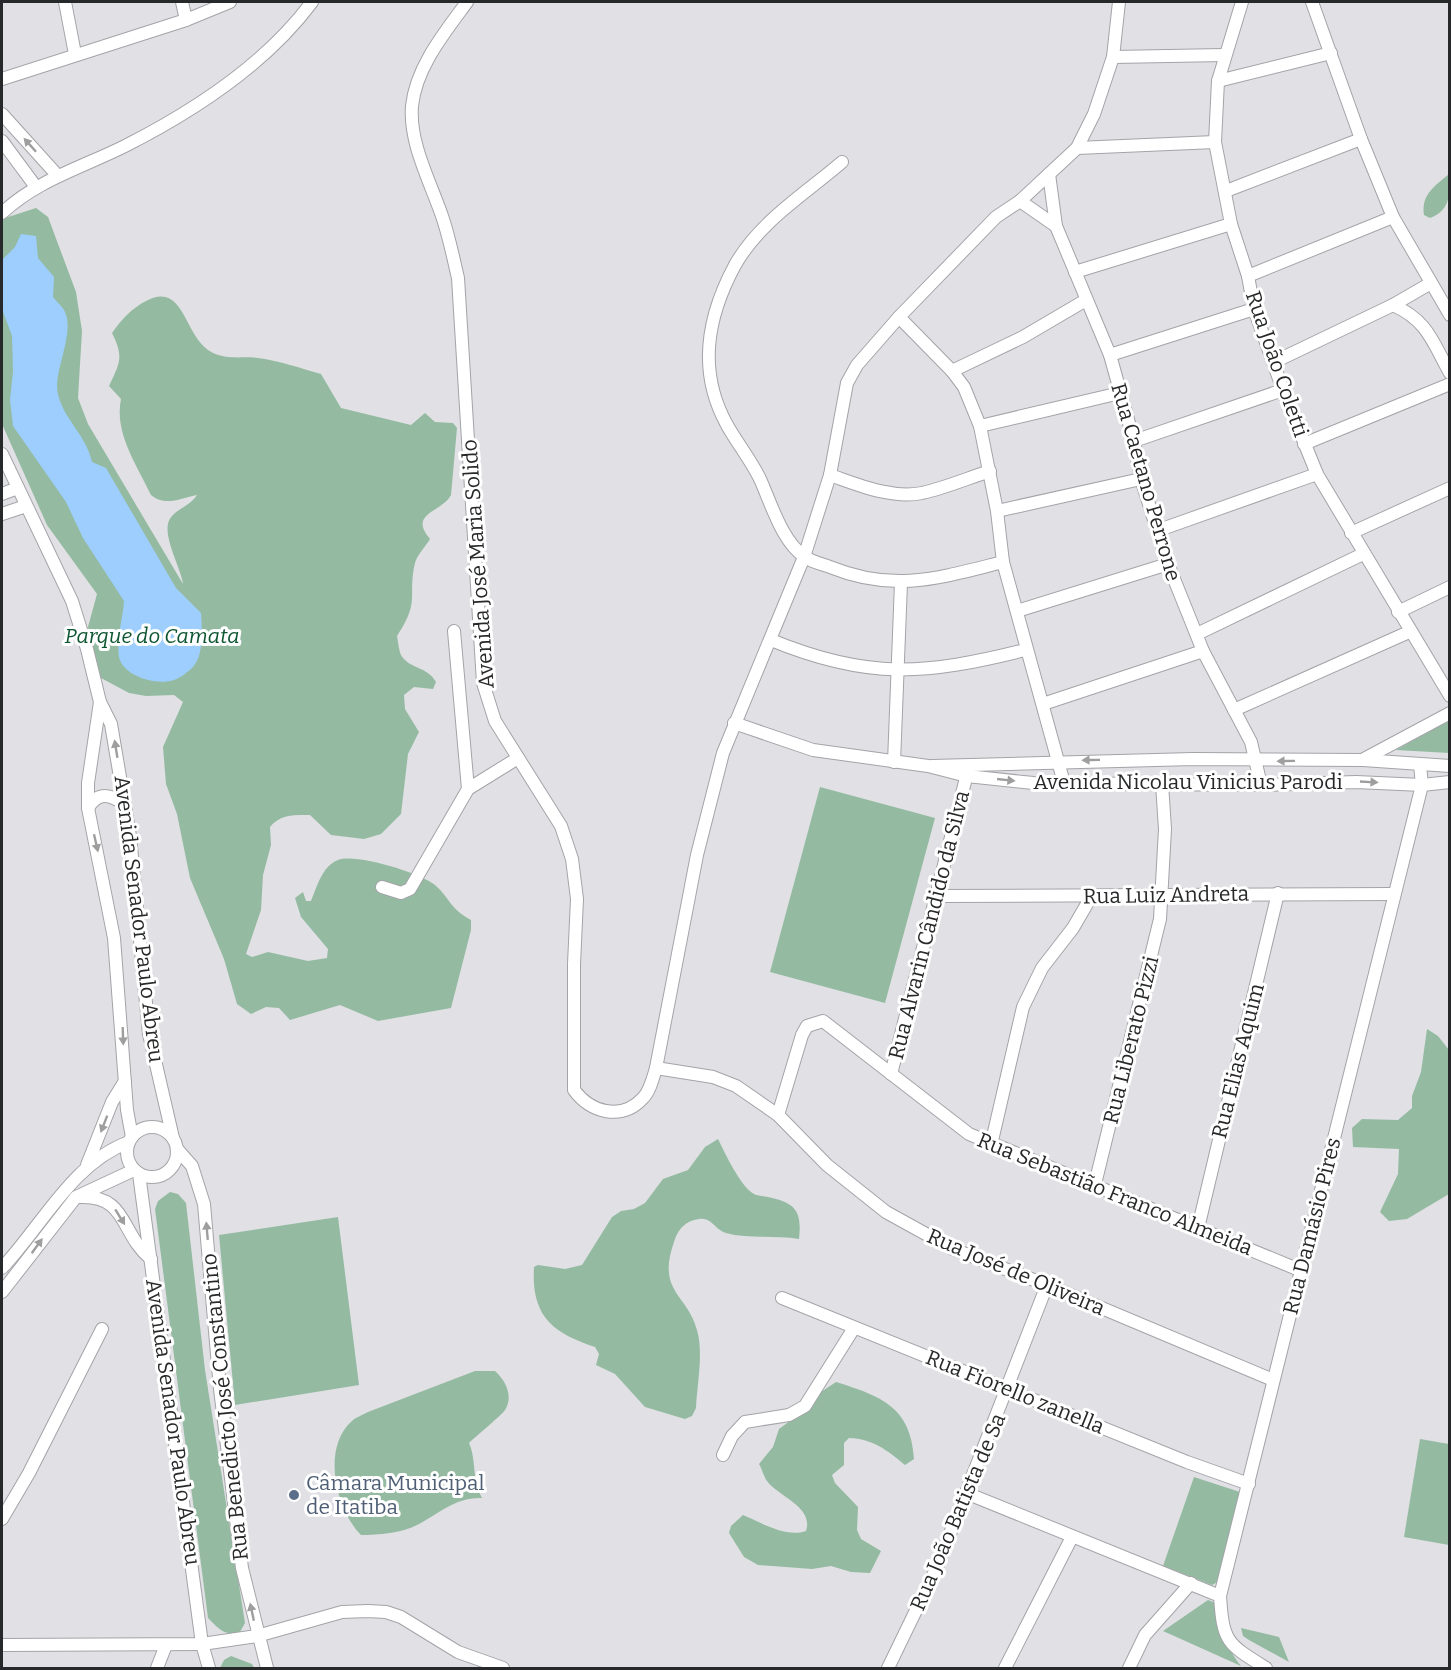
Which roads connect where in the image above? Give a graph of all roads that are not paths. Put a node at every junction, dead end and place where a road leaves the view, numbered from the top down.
1 (65, 2) edge
2 (182, 2) edge
3 (230, 2) edge
4 (312, 2) edge
5 (467, 2) edge
6 (1119, 2) edge
7 (1242, 2) edge
8 (1312, 2) edge
9 (186, 20) junction
10 (1331, 53) junction
11 (75, 54) junction
12 (1224, 55) junction
13 (1113, 57) junction
14 (2, 79) edge
15 (1218, 81) junction
16 (2, 114) edge
17 (1361, 139) junction
18 (2, 141) edge
19 (1215, 142) junction
20 (1077, 148) junction
21 (842, 162) dead end
22 (1049, 174) junction
23 (58, 177) junction
24 (36, 187) junction
25 (1226, 191) junction
26 (1020, 201) junction
27 (2, 213) edge
28 (1393, 217) junction
29 (1231, 224) junction
30 (1056, 226) junction
31 (1076, 272) junction
32 (1248, 276) junction
33 (1431, 283) junction
34 (1086, 300) junction
35 (1393, 305) junction
36 (1254, 309) junction
37 (1449, 315) edge
38 (899, 317) junction
39 (1110, 355) junction
40 (1274, 362) junction
41 (952, 370) junction
42 (1449, 373) edge
43 (1449, 384) edge
44 (1283, 390) junction
45 (1120, 393) junction
46 (980, 426) junction
47 (1134, 441) junction
48 (1304, 444) junction
49 (2, 454) edge
50 (990, 471) junction
51 (1317, 474) junction
52 (830, 475) junction
53 (1141, 479) junction
54 (18, 488) junction
55 (1449, 488) edge
56 (2, 494) edge
57 (26, 506) junction
58 (997, 511) junction
59 (2, 514) edge
60 (1159, 530) junction
61 (1351, 533) junction
62 (1364, 554) junction
63 (804, 557) junction
64 (1003, 562) junction
65 (1168, 564) junction
66 (901, 583) junction
67 (1449, 587) edge
68 (1017, 611) junction
69 (1398, 612) junction
70 (454, 631) dead end
71 (1409, 632) junction
72 (1197, 634) junction
73 (771, 640) junction
74 (1025, 650) junction
75 (1203, 651) junction
76 (899, 672) junction
77 (1446, 681) edge
78 (1449, 696) edge
79 (100, 702) junction
80 (1043, 704) junction
81 (1234, 710) junction
82 (1449, 712) edge
83 (734, 723) junction
84 (518, 758) junction
85 (1363, 760) junction
86 (1059, 761) junction
87 (1255, 761) junction
88 (894, 762) junction
89 (1420, 765) junction
90 (1449, 766) edge
91 (968, 770) junction
92 (1449, 782) edge
93 (1064, 783) junction
94 (1162, 784) junction
95 (1261, 784) junction
96 (1422, 785) junction
97 (468, 789) junction
98 (125, 805) junction
99 (88, 808) junction
100 (382, 887) dead end
101 (1278, 893) junction
102 (1394, 894) junction
103 (1162, 895) junction
104 (938, 896) junction
105 (1091, 897) junction
106 (656, 1068) junction
107 (891, 1074) junction
108 (125, 1082) junction
109 (778, 1115) junction
110 (130, 1140) junction
111 (175, 1144) junction
112 (991, 1145) junction
113 (85, 1168) junction
114 (136, 1172) junction
115 (1095, 1184) junction
116 (76, 1197) junction
117 (1197, 1228) junction
118 (151, 1259) junction
119 (2, 1268) edge
120 (1302, 1270) junction
121 (1047, 1285) junction
122 (2, 1292) edge
123 (782, 1298) dead end
124 (854, 1328) junction
125 (102, 1329) dead end
126 (1273, 1380) junction
127 (1008, 1390) junction
128 (723, 1455) dead end
129 (1249, 1484) junction
130 (966, 1493) junction
131 (2, 1519) edge
132 (1072, 1537) junction
133 (1191, 1583) junction
134 (1220, 1596) junction
135 (257, 1636) junction
136 (202, 1644) junction
137 (2, 1645) edge
138 (166, 1645) junction
139 (1253, 1665) edge
140 (157, 1668) edge
141 (209, 1668) edge
142 (267, 1668) edge
143 (503, 1668) edge
144 (888, 1668) edge
145 (1005, 1668) edge
146 (1129, 1668) edge
147 (1266, 1668) edge

1 - 11 street
2 - 9 street
3 - 9 street
4 - 23 street
5 - 84 street, Avenida José Maria Solido
6 - 13 street
7 - 12 street, Rua João Coletti
8 - 10 street
9 - 11 street
10 - 15 street
10 - 17 street
11 - 14 street
12 - 13 street
12 - 15 street, Rua João Coletti
13 - 20 street
15 - 19 street, Rua João Coletti
23 -> 16 street
17 - 25 street
17 - 28 street
18 - 24 street
19 - 20 street
19 - 25 street, Rua João Coletti
20 - 22 street, Avenida José Maria Solido
21 - 63 street
22 - 26 street, Avenida José Maria Solido
22 - 30 street, Rua Caetano Perrone
23 - 24 street
24 - 27 street
25 - 29 street, Rua João Coletti
26 - 30 street
26 - 38 street, Avenida José Maria Solido
28 - 32 street
28 - 33 street
29 - 31 street
29 - 32 street, Rua João Coletti
30 - 31 street, Rua Caetano Perrone
31 - 34 street, Rua Caetano Perrone
32 - 36 street, Rua João Coletti
33 - 35 street
33 - 37 street
34 - 39 street, Rua Caetano Perrone
34 - 41 street
35 - 40 street
35 - 42 street
36 - 39 street
36 - 40 street, Rua João Coletti
38 - 41 street
38 - 52 street, Avenida José Maria Solido
39 - 45 street, Rua Caetano Perrone
40 - 44 street, Rua João Coletti
41 - 46 street
43 - 48 street
44 - 47 street
44 - 48 street, Rua João Coletti
45 - 46 street
45 - 47 street, Rua Caetano Perrone
46 - 50 street
47 - 53 street, Rua Caetano Perrone
48 - 51 street, Rua João Coletti
49 - 54 street, Avenida Senador Paulo Abreu
50 - 52 street
50 - 58 street
51 - 60 street
51 - 61 street, Rua João Coletti
52 - 63 street, Avenida José Maria Solido
53 - 58 street
53 - 60 street, Rua Caetano Perrone
54 - 56 street
54 - 57 street, Avenida Senador Paulo Abreu
55 - 61 street
57 - 59 street
57 - 79 street, Avenida Senador Paulo Abreu
58 - 64 street
60 - 65 street, Rua Caetano Perrone
61 - 62 street, Rua João Coletti
62 - 69 street, Rua João Coletti
62 - 72 street
63 - 66 street
63 - 73 street, Avenida José Maria Solido
64 - 66 street
64 - 68 street
65 - 68 street
65 - 72 street, Rua Caetano Perrone
66 - 76 street
67 - 69 street
68 - 74 street
69 - 71 street, Rua João Coletti
70 - 97 street
71 - 77 street, Rua João Coletti
71 - 81 street
72 - 75 street, Rua Caetano Perrone
73 - 76 street
73 - 83 street, Avenida José Maria Solido
74 - 76 street
74 - 80 street
75 - 80 street
75 - 81 street, Rua Caetano Perrone
76 - 88 street
77 - 78 street, Rua João Coletti
98 -> 79 street, Avenida Senador Paulo Abreu
79 - 99 street, Avenida Senador Paulo Abreu
80 - 86 street
81 - 87 street, Rua Caetano Perrone
82 - 85 street
83 - 88 street, Avenida Nicolau Vinicius Parodi
83 - 106 street, Avenida José Maria Solido
84 - 97 street
84 - 106 street, Avenida José Maria Solido
85 -> 87 street, Avenida Nicolau Vinicius Parodi
85 - 89 street, Avenida Nicolau Vinicius Parodi
87 -> 86 street, Avenida Nicolau Vinicius Parodi
86 - 91 street, Avenida Nicolau Vinicius Parodi
86 - 93 street
87 - 95 street, Rua Caetano Perrone
88 - 91 street, Avenida Nicolau Vinicius Parodi
89 - 90 street, Avenida Nicolau Vinicius Parodi
89 - 96 street, Rua Damásio Pires
91 -> 93 street, Avenida Nicolau Vinicius Parodi
91 - 104 street, Rua Alvarin Cândido da Silva
92 - 96 street, Avenida Nicolau Vinicius Parodi
93 - 94 street, Avenida Nicolau Vinicius Parodi
94 - 95 street, Avenida Nicolau Vinicius Parodi
94 - 103 street, Rua Liberato Pizzi
95 -> 96 street, Avenida Nicolau Vinicius Parodi
96 - 102 street, Rua Damásio Pires
97 - 100 street
98 - 99 street
98 - 111 street, Avenida Senador Paulo Abreu
99 -> 108 street, Avenida Senador Paulo Abreu
101 - 102 street, Rua Luiz Andreta
101 - 103 street, Rua Luiz Andreta
101 - 117 street, Rua Elias Aquim
102 - 120 street, Rua Damásio Pires
103 - 105 street, Rua Luiz Andreta
103 - 115 street, Rua Liberato Pizzi
104 - 105 street, Rua Luiz Andreta
104 - 107 street, Rua Alvarin Cândido da Silva
105 - 112 street
106 - 109 street, Rua José de Oliveira
107 - 109 street, Rua Sebastião Franco Almeida
107 - 112 street, Rua Sebastião Franco Almeida
108 - 110 street, Avenida Senador Paulo Abreu
108 -> 113 street
109 - 121 street, Rua José de Oliveira
110 - 111 street
110 - 113 street
110 - 114 street
111 - 114 street
135 -> 111 street, Rua Benedicto José Constantino
112 - 115 street, Rua Sebastião Franco Almeida
113 - 119 street
114 - 116 street
114 - 118 street, Avenida Senador Paulo Abreu
115 - 117 street, Rua Sebastião Franco Almeida
116 -> 118 street
122 -> 116 street
117 - 120 street, Rua Sebastião Franco Almeida
118 - 136 street, Avenida Senador Paulo Abreu
120 - 126 street, Rua Damásio Pires
121 - 126 street, Rua José de Oliveira
121 - 127 street, Rua João Batista de Sa
123 - 124 street, Rua Fiorello zanella
124 - 127 street, Rua Fiorello zanella
124 - 128 street
125 - 131 street
126 - 129 street, Rua Damásio Pires
127 - 129 street, Rua Fiorello zanella
127 - 130 street, Rua João Batista de Sa
129 - 134 street, Rua Damásio Pires
130 - 132 street
130 - 144 street, Rua João Batista de Sa
132 - 133 street
132 - 145 street
133 - 134 street
133 - 146 street
134 - 139 street, Rua Damásio Pires
135 - 136 street
135 - 142 street, Rua Benedicto José Constantino
135 - 143 street
136 - 138 street
136 - 141 street, Avenida Senador Paulo Abreu
137 - 138 street
138 - 140 street
139 - 147 street, Rua Damásio Pires

